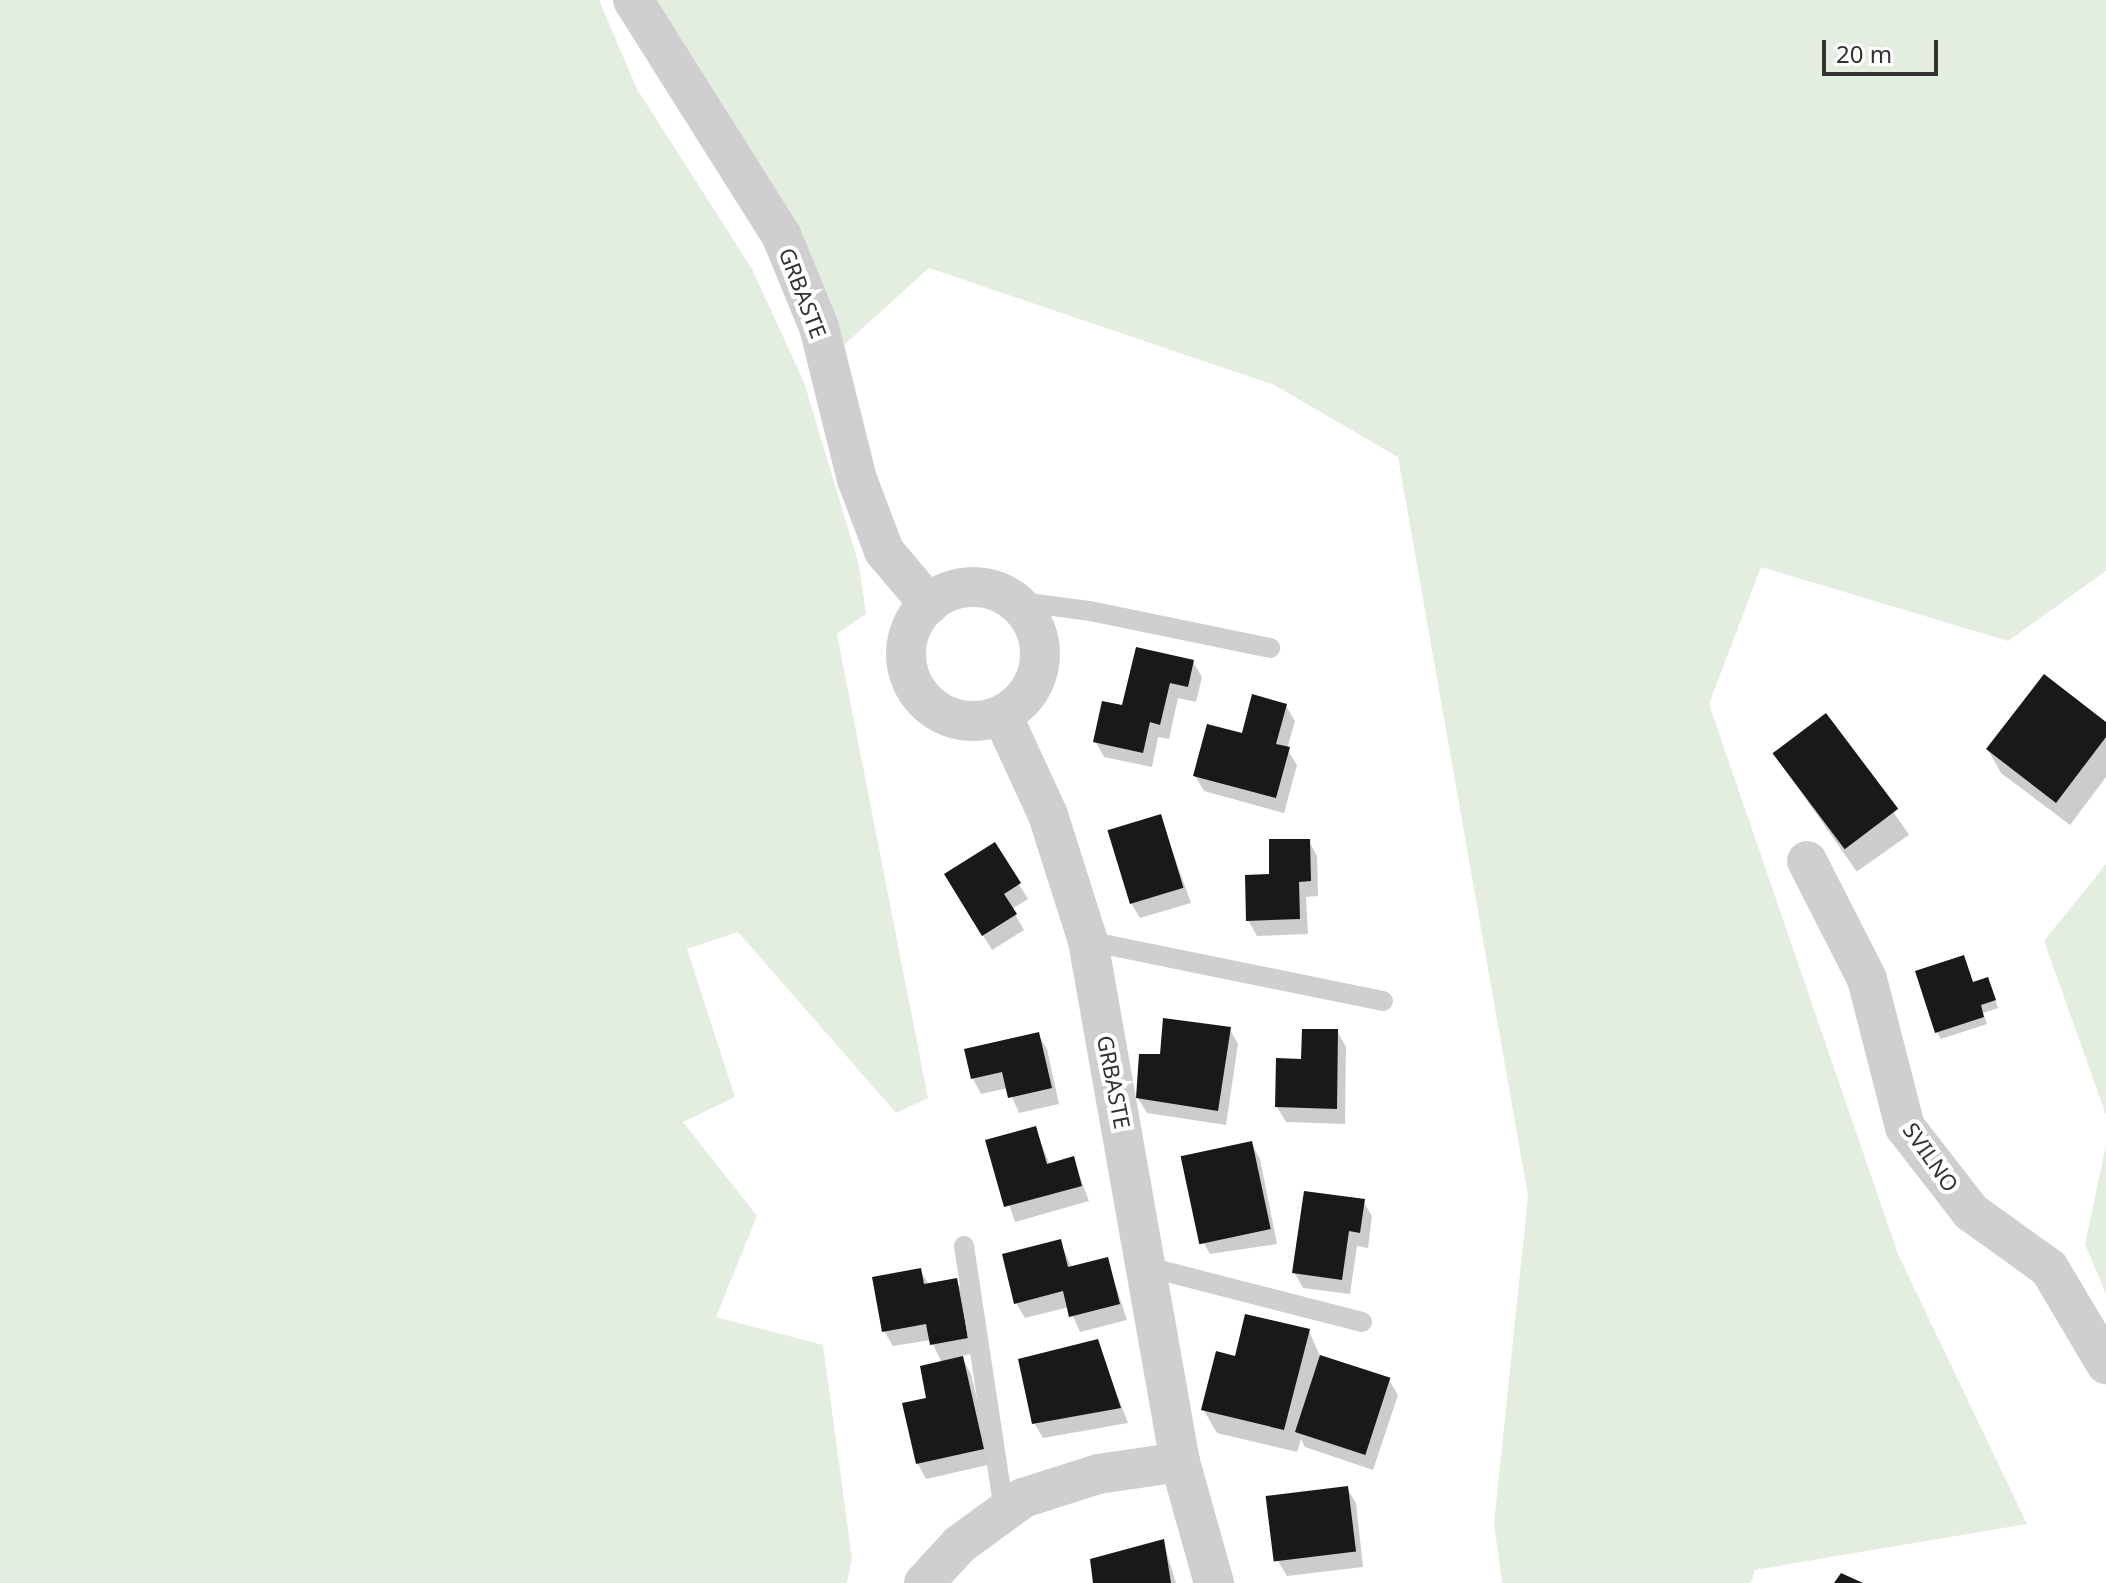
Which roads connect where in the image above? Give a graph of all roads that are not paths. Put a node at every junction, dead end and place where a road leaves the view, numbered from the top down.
1 (633, 0) edge
2 (1014, 601) junction
3 (929, 604) junction
4 (1270, 648) dead end
5 (1002, 715) junction
6 (1807, 861) dead end
7 (1088, 941) junction
8 (1383, 1001) dead end
9 (964, 1246) dead end
10 (1148, 1267) junction
11 (1362, 1322) dead end
12 (2106, 1364) edge
13 (1180, 1462) junction
14 (1004, 1512) junction
15 (924, 1583) edge
16 (1214, 1583) edge

1 - 3 street, GRBASTE
2 - 3 street
2 - 4 lane
2 - 5 street
3 - 5 street
5 - 7 street, GRBASTE
6 - 12 street, SVILNO
7 - 8 lane
7 - 10 street, GRBASTE
9 - 14 lane
10 - 11 lane
10 - 13 street, GRBASTE
13 - 14 street
13 - 16 street, GRBASTE
14 - 15 street

